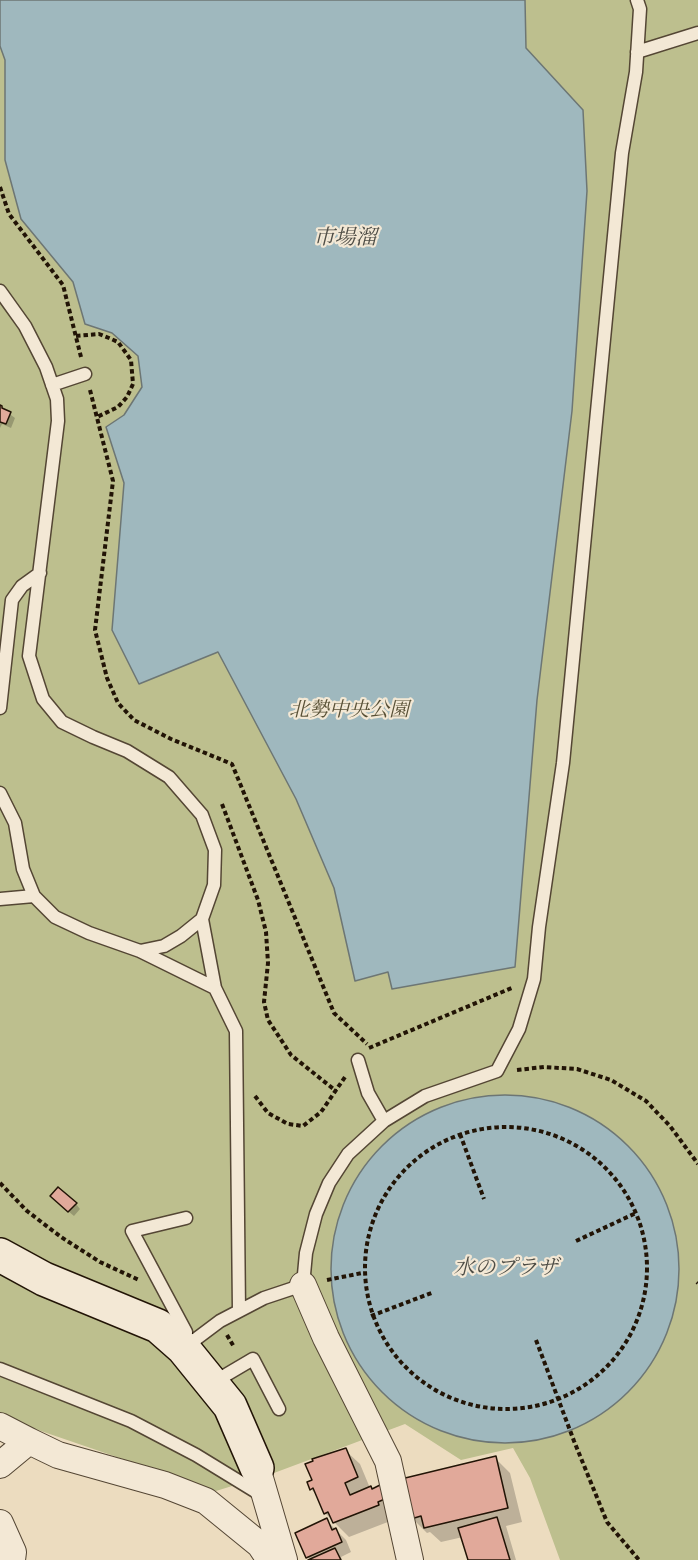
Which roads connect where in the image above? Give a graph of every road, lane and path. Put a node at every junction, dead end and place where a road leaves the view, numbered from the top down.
1 (637, 0) edge
2 (698, 33) edge
3 (637, 52) junction
4 (0, 188) edge
5 (0, 291) edge
6 (76, 336) junction
7 (86, 375) junction
8 (52, 385) junction
9 (97, 417) junction
10 (40, 573) junction
11 (0, 708) edge
12 (0, 793) edge
13 (222, 804) dead end
14 (34, 896) junction
15 (0, 899) edge
16 (202, 919) junction
17 (140, 951) junction
18 (534, 979) junction
19 (215, 988) junction
20 (370, 1047) junction
21 (237, 1060) junction
22 (358, 1060) junction
23 (497, 1071) junction
24 (336, 1091) junction
25 (384, 1121) junction
26 (460, 1134) junction
27 (698, 1164) edge
28 (0, 1183) edge
29 (484, 1199) dead end
30 (636, 1213) junction
31 (186, 1218) dead end
32 (576, 1241) dead end
33 (0, 1255) edge
34 (362, 1273) junction
35 (303, 1285) junction
36 (164, 1292) junction
37 (434, 1292) dead end
38 (239, 1311) junction
39 (371, 1316) junction
40 (536, 1340) dead end
41 (183, 1348) junction
42 (0, 1369) edge
43 (210, 1384) junction
44 (559, 1399) junction
45 (279, 1409) dead end
46 (0, 1426) edge
47 (29, 1441) junction
48 (0, 1465) edge
49 (258, 1468) joint
50 (268, 1499) junction
51 (0, 1523) edge
52 (12, 1560) edge
53 (270, 1560) edge
54 (284, 1560) edge
55 (410, 1560) edge
56 (639, 1560) edge

1 - 3 lane
2 - 3 lane
3 - 18 lane
4 - 6 path
5 - 8 lane
6 - 7 path
6 - 9 path
7 - 8 lane
7 - 9 path
8 - 10 lane
9 - 20 path
10 - 11 lane
10 - 16 lane
12 - 14 lane
13 - 24 path
14 - 15 lane
14 - 17 lane
16 - 17 lane
16 - 19 lane
17 - 19 lane
18 - 20 path
18 - 23 lane
19 - 21 lane
20 - 22 path
21 - 24 path
21 - 38 lane
22 - 24 path
22 - 25 lane
23 - 25 lane
23 - 27 path
25 - 35 lane
26 - 29 path
26 - 30 path
26 - 34 path
28 - 36 path
30 - 32 path
30 - 44 path
31 - 36 lane
33 - 41 street
34 - 35 path
34 - 39 path
35 - 38 lane
35 - 55 street
36 - 41 lane
37 - 39 path
38 - 41 lane
39 - 44 path
40 - 44 path
41 - 43 street
42 - 50 lane
43 - 45 lane
43 - 49 street
44 - 56 path
46 - 47 street
47 - 48 street
47 - 53 street
49 - 50 street
50 - 54 street
51 - 52 street

